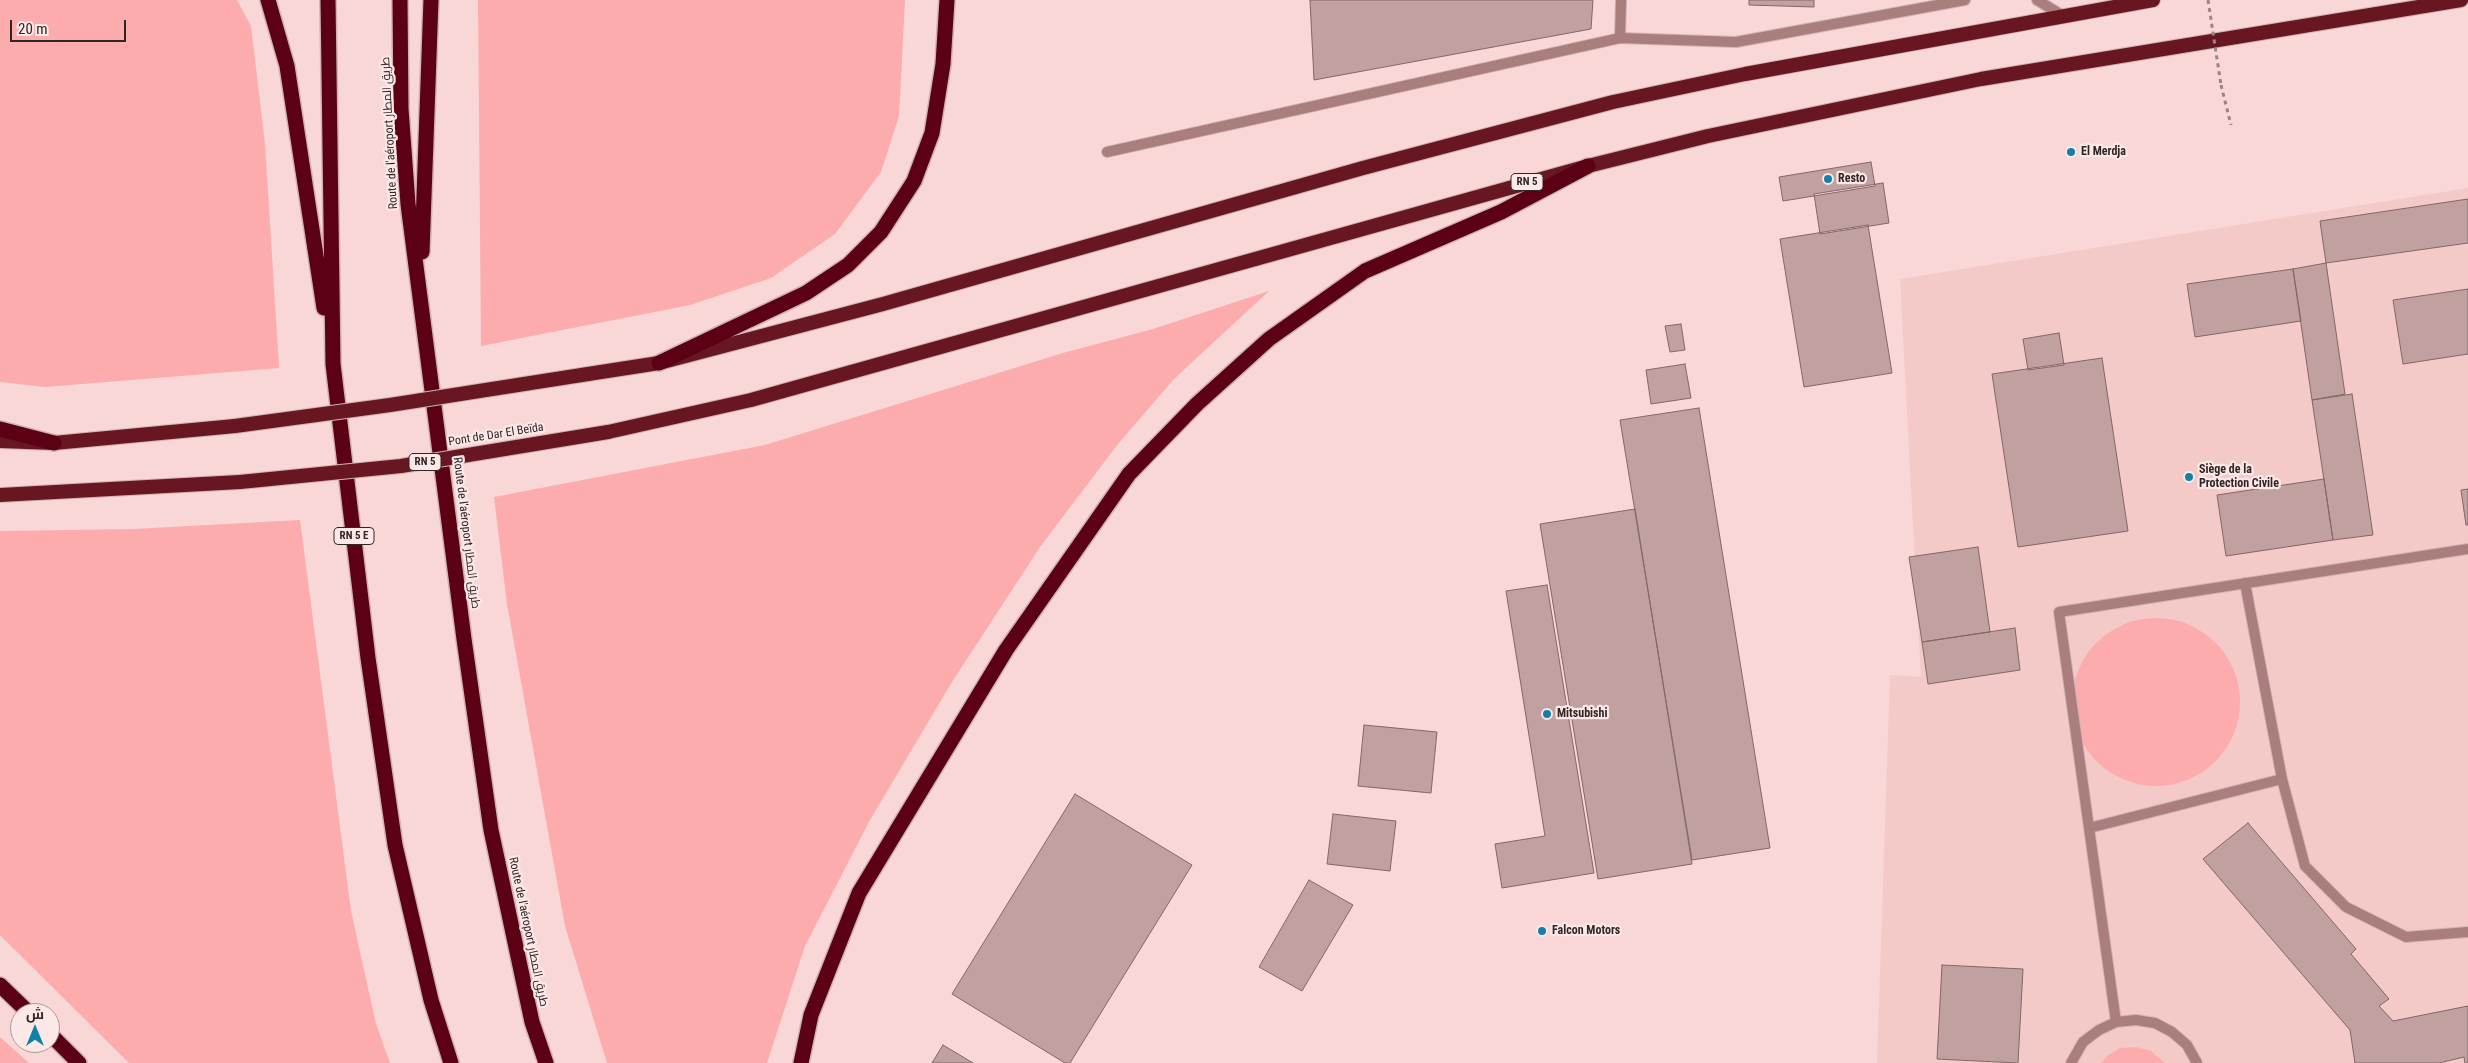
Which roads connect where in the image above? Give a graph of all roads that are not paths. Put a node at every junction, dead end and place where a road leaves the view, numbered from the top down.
1 (268, 0) edge
2 (328, 0) edge
3 (400, 0) edge
4 (431, 0) edge
5 (947, 0) edge
6 (1622, 0) edge
7 (1965, 0) edge
8 (2037, 0) edge
9 (2153, 0) edge
10 (2461, 0) edge
11 (2065, 16) junction
12 (1620, 38) junction
13 (1107, 152) dead end
14 (1588, 166) junction
15 (420, 296) junction
16 (660, 363) junction
17 (333, 364) junction
18 (0, 430) edge
19 (0, 442) edge
20 (54, 443) junction
21 (0, 495) edge
22 (2468, 549) edge
23 (2245, 583) junction
24 (2282, 780) junction
25 (2089, 828) junction
26 (2468, 932) edge
27 (0, 985) edge
28 (19, 1003) edge
29 (2116, 1022) junction
30 (60, 1044) edge
31 (79, 1063) edge
32 (451, 1063) edge
33 (546, 1063) edge
34 (801, 1063) edge
35 (2071, 1063) edge
36 (2197, 1063) edge

1 - 17 highway
2 - 17 highway, RN 5 E
3 - 15 highway, Route de l'aéroport طريق المطار
4 - 15 highway
5 - 16 highway
6 - 12 street
7 - 12 street
8 - 11 street
9 - 11 highway
10 - 14 highway, RN 5
11 - 16 highway
12 - 13 street
14 - 21 highway, Pont de Dar El Beïda / RN 5, bridge
14 - 34 highway
15 - 33 highway, Route de l'aéroport طريق المطار
16 - 20 highway, bridge
17 - 32 highway, RN 5 E
18 - 20 highway
19 - 20 highway
22 - 23 street
23 - 24 street
23 - 25 street
24 - 25 street
24 - 26 street
25 - 29 street
27 - 28 highway
29 - 35 street
29 - 36 street
30 - 31 highway

